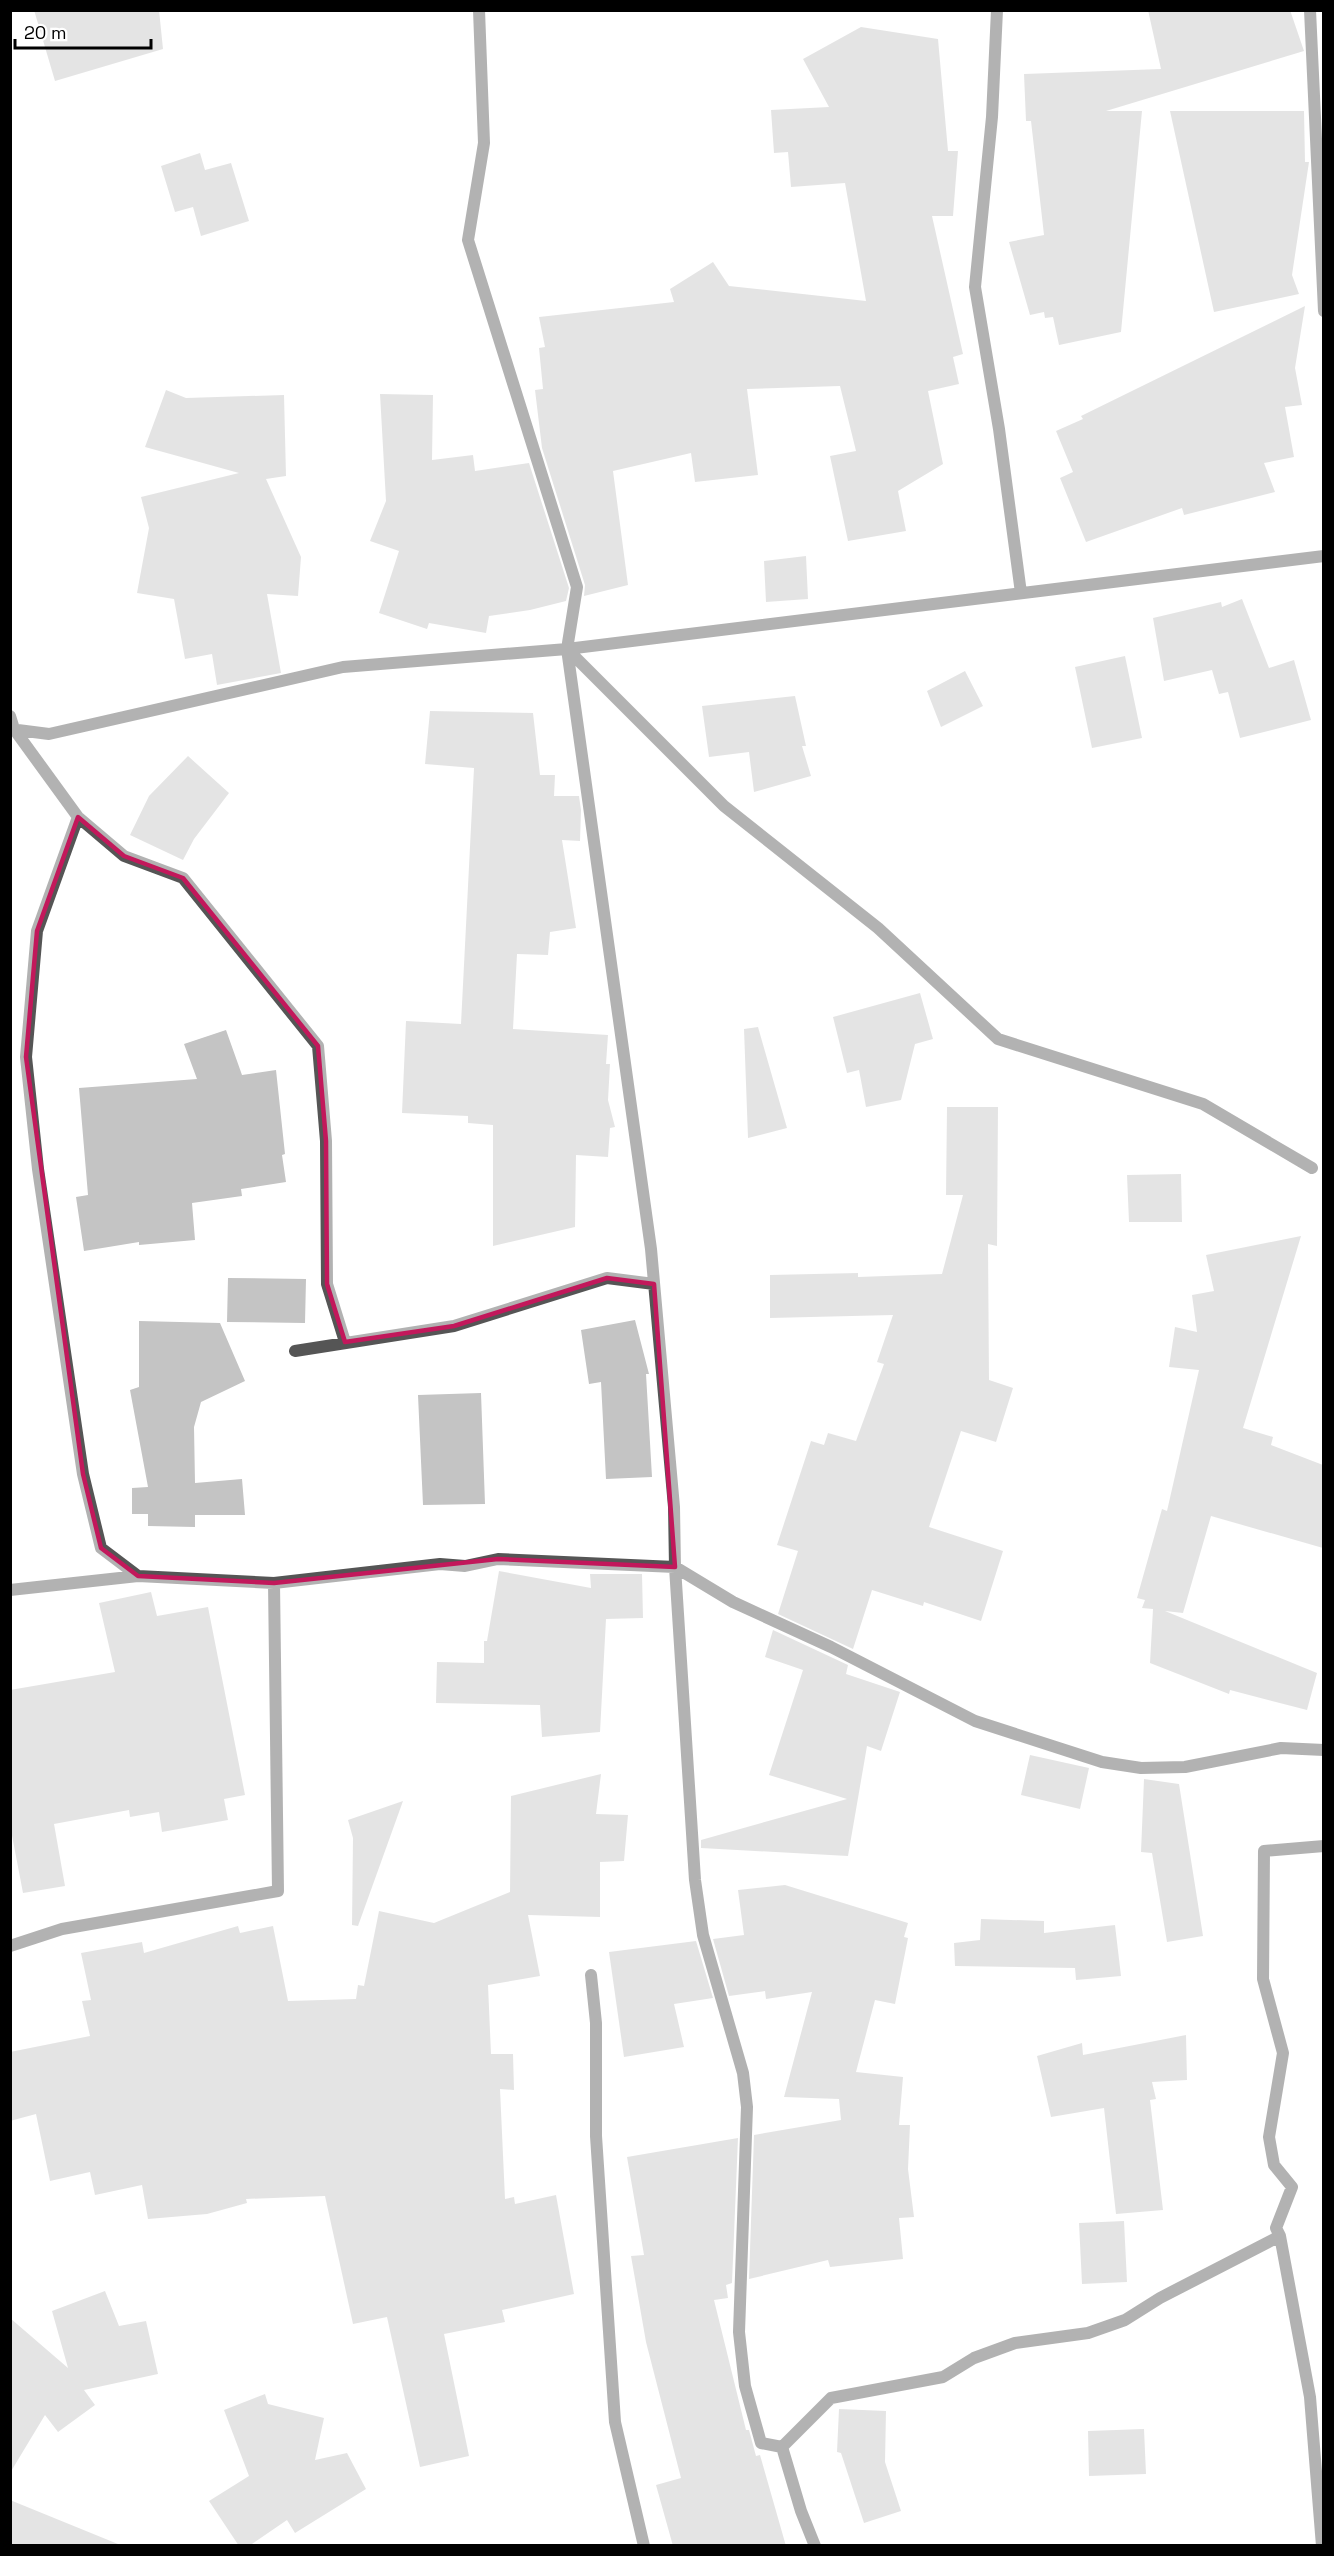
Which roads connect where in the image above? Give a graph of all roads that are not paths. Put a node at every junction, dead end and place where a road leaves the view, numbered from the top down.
1 (479, 10) edge
2 (997, 10) edge
3 (1310, 10) edge
4 (1323, 311) edge
5 (1323, 556) edge
6 (1021, 593) junction
7 (567, 649) junction
8 (10, 716) edge
9 (12, 729) edge
10 (78, 817) junction
11 (1312, 1168) dead end
12 (654, 1284) junction
13 (345, 1342) junction
14 (295, 1350) dead end
15 (675, 1567) junction
16 (138, 1576) junction
17 (274, 1582) junction
18 (10, 1590) edge
19 (1323, 1750) edge
20 (1323, 1846) edge
21 (10, 1946) edge
22 (591, 1975) dead end
23 (1280, 2236) junction
24 (782, 2447) junction
25 (644, 2546) edge
26 (815, 2546) edge
27 (1322, 2546) edge

1 - 7 street
2 - 6 street
3 - 4 street
5 - 6 street
6 - 7 street
7 - 9 street
7 - 11 street
7 - 12 street
8 - 9 street
9 - 10 street
10 - 13 street
10 - 16 street
12 - 13 street
12 - 15 street
13 - 14 street
15 - 17 street
15 - 19 street
15 - 24 street
16 - 17 street
16 - 18 street
17 - 21 street
20 - 23 street
22 - 25 street
23 - 24 street
23 - 27 street
24 - 26 street

